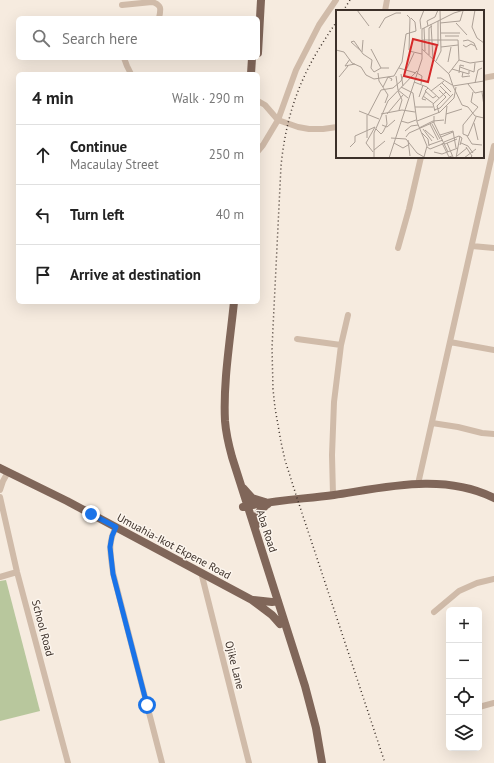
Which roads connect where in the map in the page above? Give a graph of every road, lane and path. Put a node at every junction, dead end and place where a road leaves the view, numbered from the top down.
1 (256, 0) edge
2 (261, 0) edge
3 (336, 0) edge
4 (387, 0) edge
5 (137, 1) edge
6 (122, 5) dead end
7 (385, 10) edge
8 (160, 16) edge
9 (255, 16) edge
10 (260, 18) edge
11 (125, 60) edge
12 (252, 60) edge
13 (258, 60) edge
14 (130, 72) edge
15 (251, 72) edge
16 (257, 72) edge
17 (494, 76) edge
18 (484, 78) edge
19 (260, 102) edge
20 (278, 120) junction
21 (336, 127) edge
22 (494, 146) edge
23 (260, 149) edge
24 (421, 158) edge
25 (472, 246) junction
26 (398, 248) dead end
27 (494, 248) edge
28 (228, 304) edge
29 (234, 304) edge
30 (348, 315) dead end
31 (228, 330) junction
32 (297, 338) dead end
33 (450, 342) junction
34 (341, 345) junction
35 (494, 350) edge
36 (432, 422) junction
37 (494, 434) edge
38 (0, 468) edge
39 (8, 472) junction
40 (240, 484) junction
41 (418, 484) junction
42 (0, 490) edge
43 (333, 495) junction
44 (0, 497) edge
45 (494, 498) edge
46 (271, 503) junction
47 (245, 507) junction
48 (116, 527) junction
49 (256, 534) junction
50 (17, 572) junction
51 (201, 572) junction
52 (0, 577) edge
53 (494, 579) edge
54 (270, 593) junction
55 (252, 600) junction
56 (261, 601) junction
57 (276, 604) junction
58 (265, 610) junction
59 (434, 612) dead end
60 (280, 624) junction
61 (494, 704) edge
62 (482, 706) edge
63 (68, 763) edge
64 (162, 763) edge
65 (249, 763) edge
66 (316, 763) edge
67 (322, 763) edge

1 - 9 main road
2 - 10 main road
3 - 20 street
4 - 7 street
5 - 6 street
5 - 8 street
11 - 14 street
12 - 15 main road
13 - 16 main road
17 - 18 street
19 - 20 street
20 - 21 street
20 - 23 street
22 - 25 street
24 - 26 street
25 - 27 street
25 - 33 street
28 - 31 main road, Aba Road
29 - 31 main road, Aba Road
30 - 34 street
31 - 40 main road, Aba Road
31 - 47 main road, Aba Road
32 - 34 street
33 - 35 street
33 - 36 street
34 - 43 street
36 - 37 street
36 - 41 street
38 - 39 main road, Umuahia-Ikot Ekpene Road
39 - 42 street
39 - 48 main road, Umuahia-Ikot Ekpene Road
40 - 46 main road
40 - 47 main road, Aba Road
41 - 43 main road
41 - 45 main road
43 - 46 main road
44 - 50 street, School Road
46 - 47 main road
46 - 49 main road
47 - 49 main road, Aba Road
47 - 54 main road, Aba Road
48 - 51 main road, Umuahia-Ikot Ekpene Road
48 - 64 street
49 - 57 main road, Aba Road
50 - 52 street
50 - 63 street, School Road
51 - 55 main road, Umuahia-Ikot Ekpene Road
51 - 65 street, Ojike Lane
53 - 59 street
54 - 56 main road
54 - 57 main road, Aba Road
55 - 56 main road
55 - 58 main road
56 - 57 main road
57 - 58 main road
57 - 60 main road, Aba Road
57 - 67 main road, Aba Road
58 - 60 main road
60 - 66 main road, Aba Road
61 - 62 street

